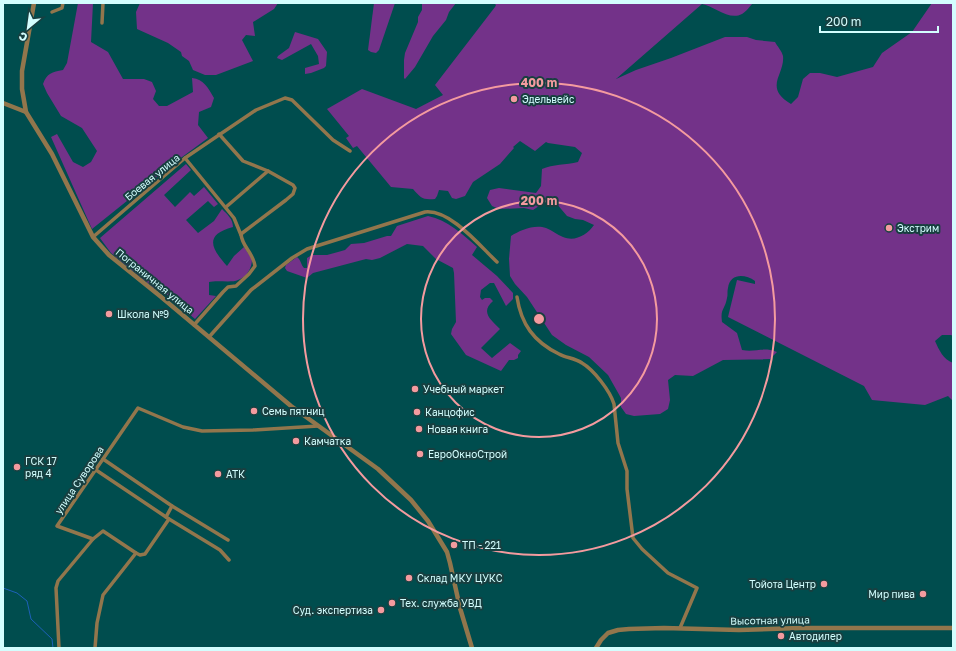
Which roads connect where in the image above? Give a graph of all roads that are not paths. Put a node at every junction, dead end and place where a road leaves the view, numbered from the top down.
1 (34, 3) edge
2 (63, 3) edge
3 (103, 3) edge
4 (52, 12) dead end
5 (102, 23) dead end
6 (3, 103) edge
7 (26, 112) junction
8 (219, 134) junction
9 (350, 151) dead end
10 (185, 158) junction
11 (268, 171) junction
12 (226, 208) junction
13 (241, 234) junction
14 (93, 237) junction
15 (497, 262) dead end
16 (517, 297) dead end
17 (194, 325) junction
18 (209, 337) junction
19 (318, 426) junction
20 (103, 459) junction
21 (96, 470) junction
22 (172, 506) junction
23 (167, 518) junction
24 (93, 539) junction
25 (228, 540) dead end
26 (136, 553) junction
27 (229, 560) dead end
28 (680, 628) junction
29 (953, 628) edge
30 (60, 648) edge
31 (95, 648) edge
32 (472, 648) edge
33 (596, 648) edge

1 - 7 street
2 - 4 street
3 - 5 street
6 - 7 street
7 - 14 street, Пограничная улица
8 - 9 street
8 - 10 street
8 - 11 street
10 - 12 street, Боевая улица
10 - 14 street, Боевая улица
11 - 12 street
11 - 13 street
12 - 13 street, Боевая улица
13 - 17 street, Боевая улица
14 - 17 street, Пограничная улица
15 - 18 street
16 - 28 street
17 - 18 street, Пограничная улица
18 - 19 street, Пограничная улица
19 - 20 street, улица Суворова
19 - 32 street, Пограничная улица
20 - 21 street, улица Суворова
20 - 22 street
21 - 23 street
21 - 24 street, улица Суворова
22 - 23 street
22 - 25 street
23 - 26 street
23 - 27 street
24 - 26 street
24 - 30 street
26 - 31 street
28 - 29 street, Высотная улица
28 - 33 street, Высотная улица

